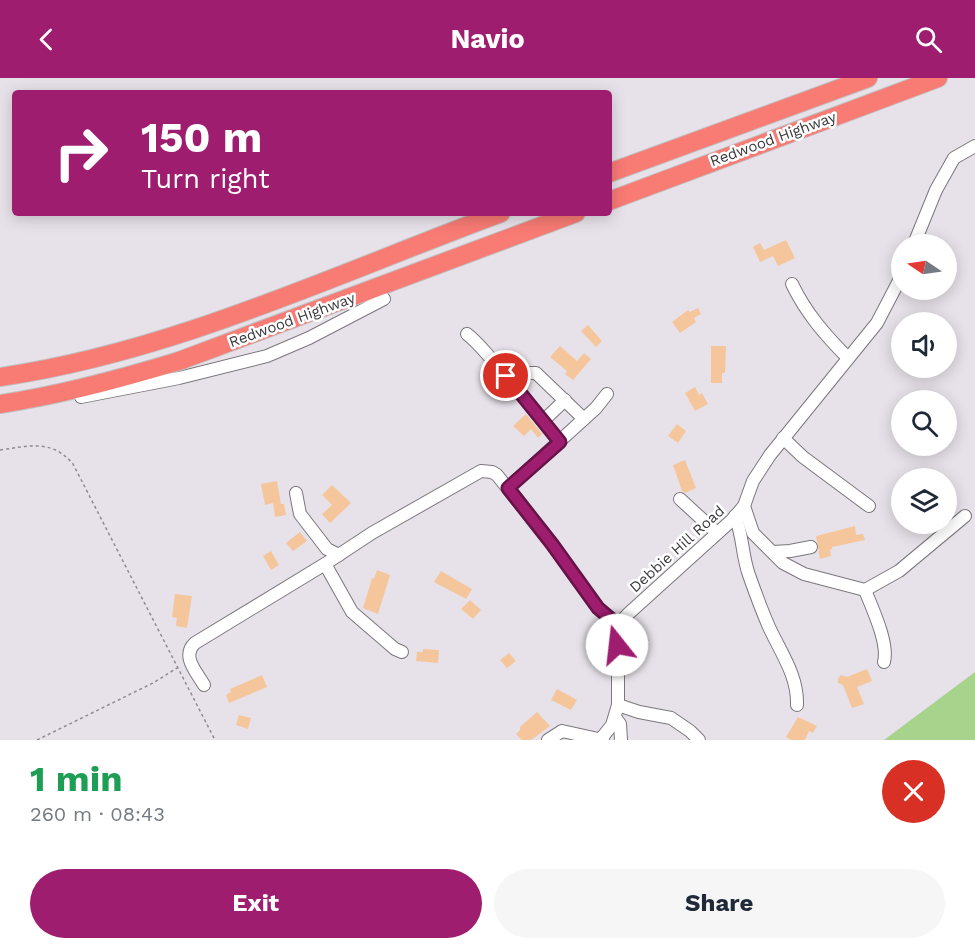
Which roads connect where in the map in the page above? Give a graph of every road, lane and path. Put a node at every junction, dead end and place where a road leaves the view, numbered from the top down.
1 (868, 78) edge
2 (938, 78) edge
3 (975, 146) edge
4 (612, 172) edge
5 (612, 200) edge
6 (493, 216) edge
7 (570, 216) edge
8 (918, 234) edge
9 (792, 284) dead end
10 (891, 297) edge
11 (384, 299) joint
12 (467, 333) dead end
13 (848, 358) junction
14 (0, 377) edge
15 (516, 382) junction
16 (607, 394) dead end
17 (81, 397) joint
18 (565, 400) junction
19 (7, 403) edge
20 (584, 419) junction
21 (543, 421) junction
22 (783, 438) junction
23 (560, 442) junction
24 (0, 450) edge
25 (508, 488) junction
26 (296, 493) dead end
27 (680, 499) dead end
28 (744, 506) junction
29 (869, 506) dead end
30 (735, 516) junction
31 (965, 516) dead end
32 (717, 533) junction
33 (811, 547) dead end
34 (773, 552) junction
35 (339, 555) junction
36 (325, 564) junction
37 (865, 590) junction
38 (618, 625) junction
39 (402, 652) dead end
40 (884, 662) dead end
41 (177, 668) junction
42 (204, 685) dead end
43 (797, 705) dead end
44 (616, 711) junction
45 (602, 739) edge
46 (37, 740) edge
47 (214, 740) edge
48 (548, 740) edge
49 (621, 740) edge
50 (699, 740) edge

1 - 4 highway, Redwood Highway
2 - 5 highway, Redwood Highway
3 - 8 street
6 - 14 highway, Redwood Highway
7 - 11 highway
7 - 19 highway, Redwood Highway
9 - 13 street
10 - 13 street, Debbie Hill Road
11 - 17 street
12 - 15 street
13 - 22 street, Debbie Hill Road
15 - 18 street
15 - 21 street
16 - 20 street
17 - 19 highway
18 - 20 street
18 - 21 street
20 - 23 street
21 - 23 street
22 - 28 street, Debbie Hill Road
22 - 29 street
23 - 25 street
24 - 41 path
25 - 35 street
25 - 38 street
26 - 35 street
27 - 32 street
28 - 30 street, Debbie Hill Road
28 - 34 street
30 - 32 street, Debbie Hill Road
30 - 43 street
31 - 37 street
32 - 38 street, Debbie Hill Road
33 - 34 street
34 - 37 street
35 - 36 street
36 - 39 street
36 - 42 street
37 - 40 street
38 - 44 street
41 - 46 path
41 - 47 path
44 - 45 street
44 - 49 street
44 - 50 street
45 - 48 street

